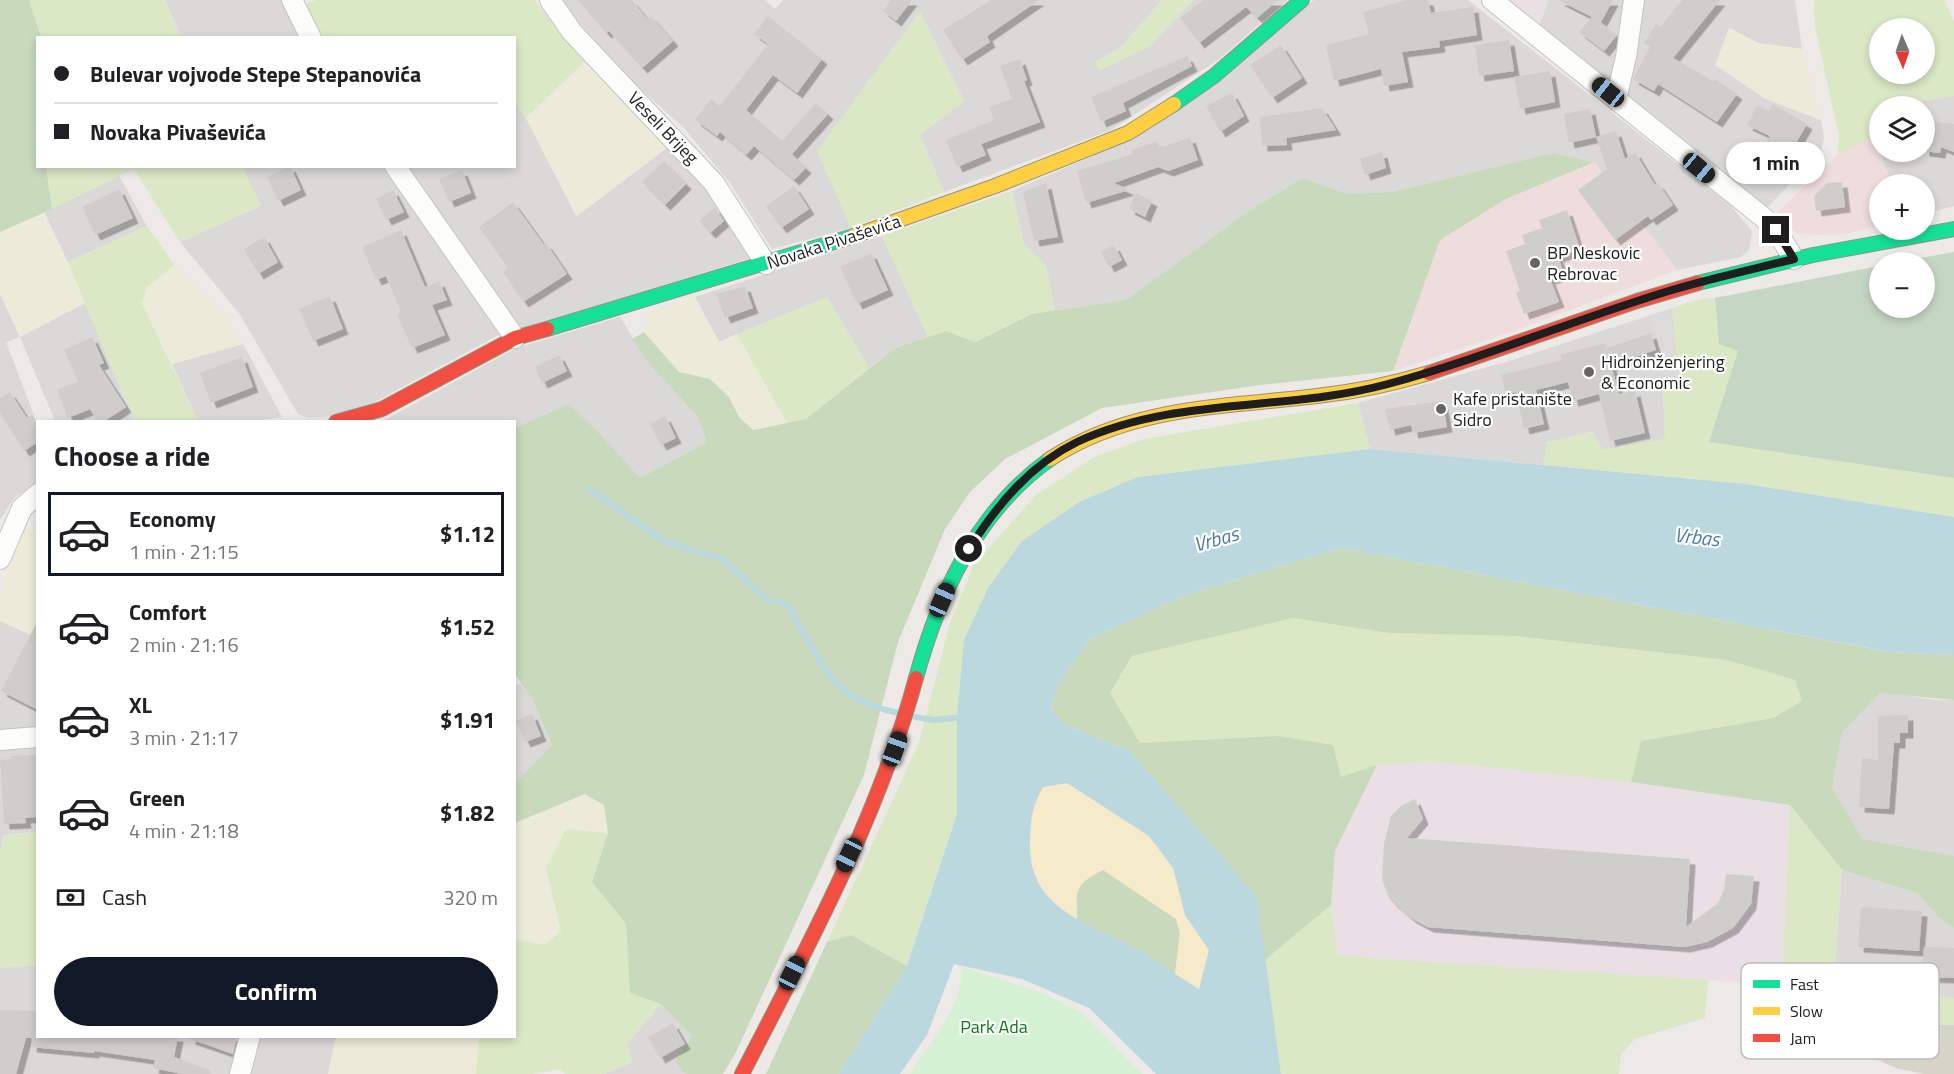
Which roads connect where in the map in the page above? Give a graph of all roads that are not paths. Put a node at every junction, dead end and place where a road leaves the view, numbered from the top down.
1 (292, 0) edge
2 (550, 0) edge
3 (1302, 0) edge
4 (1492, 0) edge
5 (1634, 0) edge
6 (310, 36) edge
7 (1616, 99) junction
8 (396, 168) edge
9 (1954, 230) edge
10 (1794, 259) junction
11 (766, 264) junction
12 (514, 338) junction
13 (343, 420) edge
14 (36, 496) edge
15 (0, 559) edge
16 (36, 737) edge
17 (0, 740) edge
18 (249, 1038) edge
19 (240, 1074) edge
20 (742, 1074) edge

1 - 6 street
2 - 11 street, Veseli Brijeg
3 - 11 main road, Novaka Pivaševića
4 - 7 street
5 - 7 street
7 - 10 street
8 - 12 street
9 - 10 main road
10 - 20 main road
11 - 12 main road, Novaka Pivaševića
12 - 13 main road, Novaka Pivaševića
14 - 15 street
16 - 17 street
18 - 19 street

